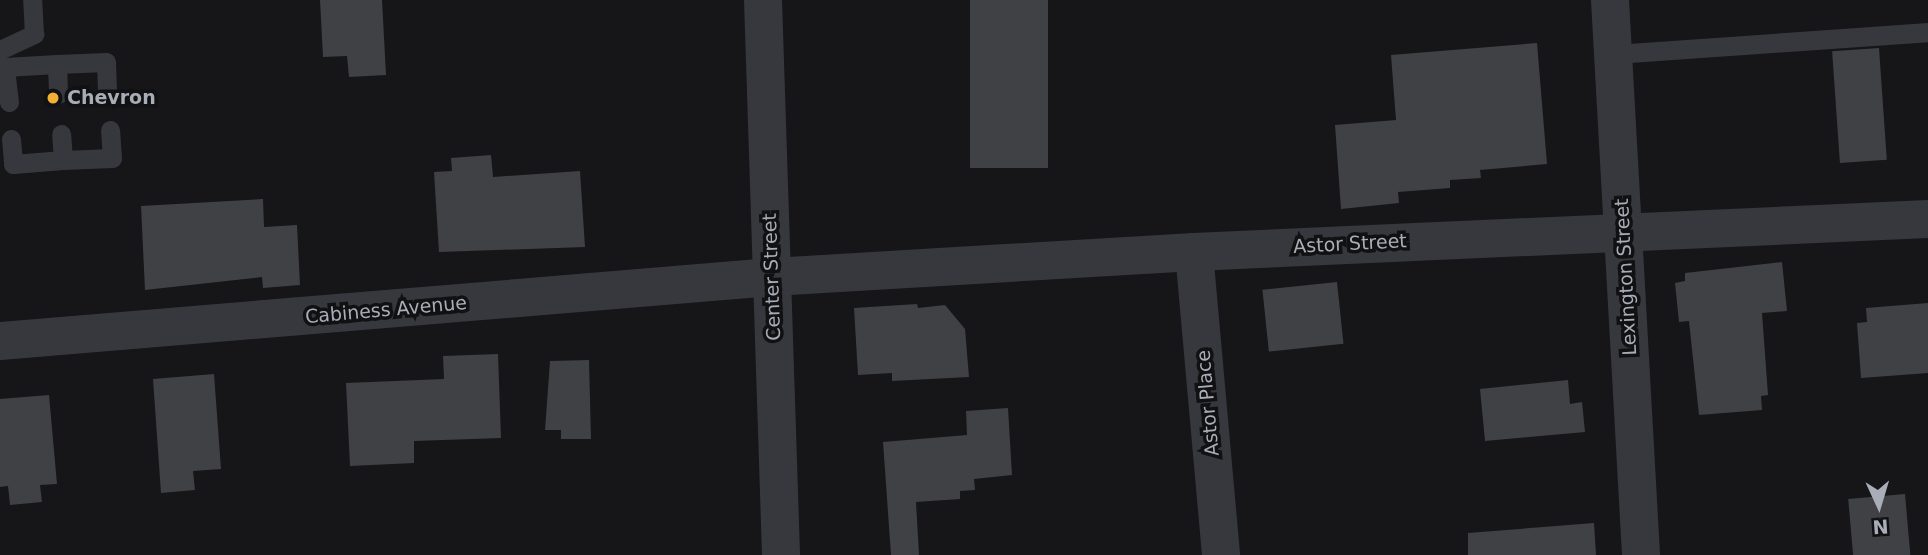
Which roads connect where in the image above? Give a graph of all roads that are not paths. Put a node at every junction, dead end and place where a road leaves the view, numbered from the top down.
1 (32, 0) edge
2 (763, 0) edge
3 (1610, 0) edge
4 (1928, 32) edge
5 (34, 34) junction
6 (0, 50) edge
7 (1615, 54) junction
8 (47, 65) junction
9 (107, 92) dead end
10 (58, 94) dead end
11 (9, 102) dead end
12 (110, 130) dead end
13 (61, 134) dead end
14 (12, 139) dead end
15 (63, 160) junction
16 (7, 165) edge
17 (1928, 219) edge
18 (1623, 230) junction
19 (1195, 252) junction
20 (772, 277) junction
21 (0, 341) edge
22 (780, 555) edge
23 (1221, 555) edge
24 (1641, 555) edge

1 - 5 lane
2 - 20 street, Center Street
3 - 7 street, Lexington Street
4 - 7 lane
5 - 6 lane
5 - 8 lane
7 - 18 street, Lexington Street
8 - 9 lane
8 - 10 lane
8 - 11 lane
12 - 15 lane
13 - 15 lane
14 - 16 lane
15 - 16 lane
17 - 18 street, Astor Street
18 - 19 street, Astor Street
18 - 24 street, Lexington Street
19 - 20 street, Astor Street
19 - 23 street, Astor Place
20 - 21 street, Cabiness Avenue
20 - 22 street, Center Street

